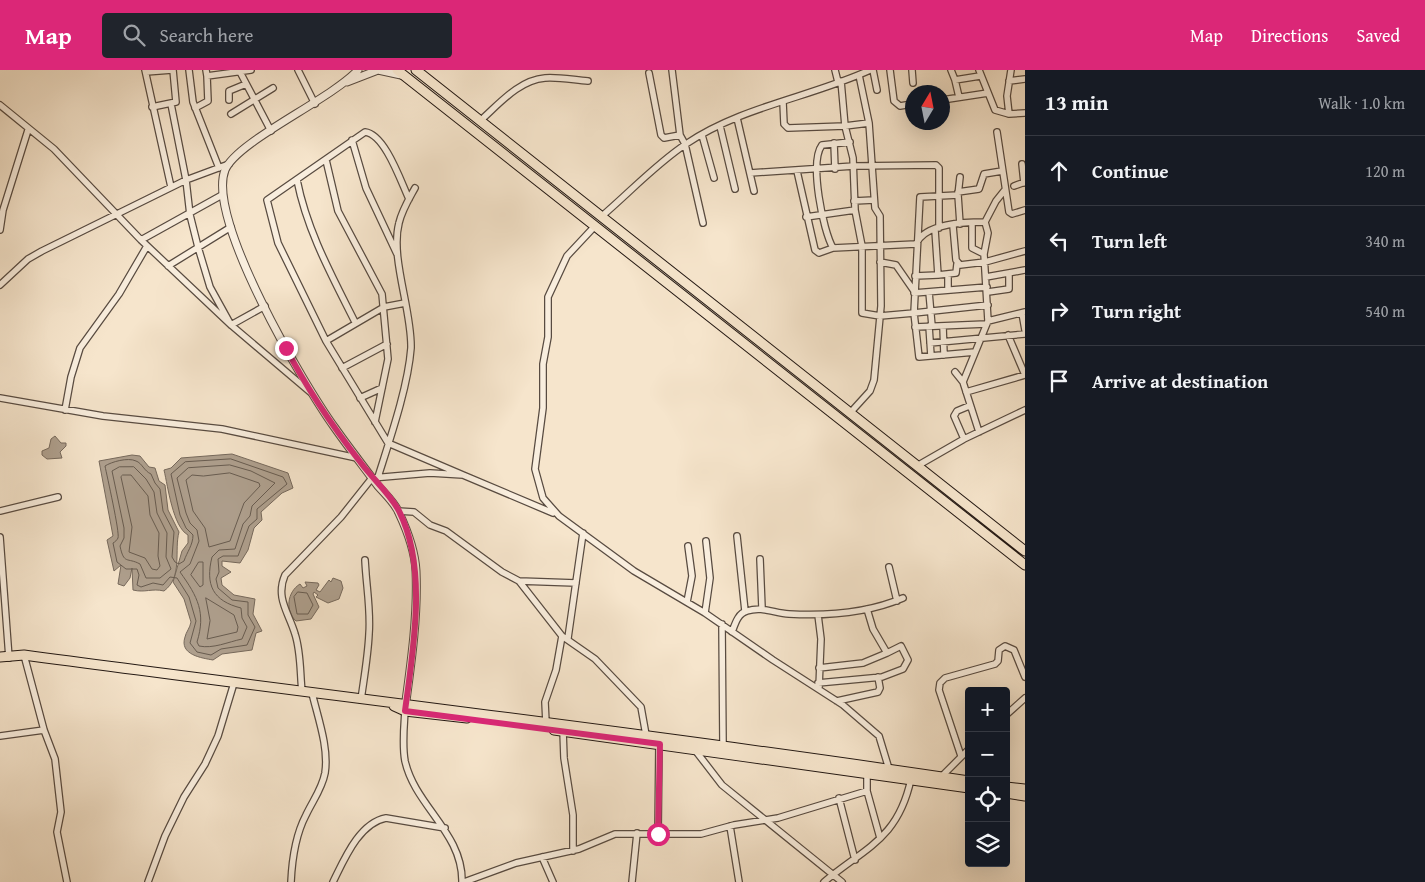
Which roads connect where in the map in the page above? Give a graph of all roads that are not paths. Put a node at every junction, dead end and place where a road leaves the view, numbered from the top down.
1 (172, 70) edge
2 (189, 70) edge
3 (251, 70) edge
4 (298, 70) edge
5 (358, 70) edge
6 (397, 70) edge
7 (416, 70) edge
8 (544, 70) edge
9 (672, 70) edge
10 (836, 70) edge
11 (869, 70) edge
12 (890, 70) edge
13 (912, 70) edge
14 (951, 70) edge
15 (1011, 70) edge
16 (146, 71) edge
17 (240, 72) junction
18 (206, 73) edge
19 (649, 73) dead end
20 (980, 73) edge
21 (855, 74) edge
22 (545, 78) junction
23 (1025, 79) edge
24 (955, 80) junction
25 (588, 81) dead end
26 (839, 81) junction
27 (1008, 81) junction
28 (347, 82) junction
29 (412, 82) junction
30 (913, 83) dead end
31 (246, 84) junction
32 (273, 88) dead end
33 (877, 90) dead end
34 (988, 93) junction
35 (959, 98) junction
36 (950, 99) edge
37 (229, 100) dead end
38 (255, 100) junction
39 (783, 102) junction
40 (171, 104) junction
41 (315, 104) junction
42 (894, 104) dead end
43 (0, 105) edge
44 (905, 105) edge
45 (152, 107) junction
46 (195, 108) junction
47 (1025, 113) edge
48 (231, 114) dead end
49 (1009, 114) junction
50 (737, 118) junction
51 (481, 120) junction
52 (869, 122) junction
53 (720, 126) junction
54 (845, 126) junction
55 (28, 130) junction
56 (271, 131) junction
57 (997, 132) dead end
58 (680, 135) junction
59 (702, 135) junction
60 (352, 140) junction
61 (850, 142) junction
62 (834, 143) junction
63 (685, 144) junction
64 (326, 160) junction
65 (229, 164) junction
66 (1022, 164) dead end
67 (854, 166) junction
68 (874, 166) junction
69 (218, 168) junction
70 (835, 169) junction
71 (817, 170) junction
72 (797, 171) junction
73 (1002, 171) junction
74 (750, 173) junction
75 (960, 177) dead end
76 (714, 178) dead end
77 (186, 180) junction
78 (297, 180) junction
79 (1025, 182) edge
80 (1014, 186) dead end
81 (171, 187) junction
82 (415, 188) dead end
83 (735, 189) dead end
84 (754, 191) dead end
85 (1004, 191) junction
86 (958, 194) junction
87 (222, 195) junction
88 (940, 196) junction
89 (409, 199) junction
90 (874, 200) junction
91 (854, 201) junction
92 (855, 210) junction
93 (1025, 210) edge
94 (190, 214) junction
95 (822, 214) junction
96 (116, 216) junction
97 (602, 216) junction
98 (806, 217) junction
99 (985, 222) junction
100 (703, 223) dead end
101 (972, 223) junction
102 (960, 224) junction
103 (595, 226) junction
104 (953, 226) junction
105 (231, 227) junction
106 (936, 229) junction
107 (0, 230) edge
108 (141, 240) junction
109 (916, 244) junction
110 (880, 245) junction
111 (147, 246) junction
112 (862, 246) junction
113 (198, 247) junction
114 (833, 248) junction
115 (1025, 250) edge
116 (984, 254) junction
117 (400, 259) junction
118 (880, 262) junction
119 (984, 262) junction
120 (957, 264) junction
121 (168, 266) junction
122 (1025, 270) edge
123 (1009, 273) junction
124 (948, 274) junction
125 (938, 275) junction
126 (915, 276) junction
127 (986, 277) junction
128 (0, 286) edge
129 (948, 290) junction
130 (988, 290) junction
131 (914, 292) junction
132 (929, 292) junction
133 (405, 304) junction
134 (988, 305) junction
135 (265, 306) junction
136 (384, 307) junction
137 (930, 310) junction
138 (914, 313) junction
139 (1023, 313) edge
140 (880, 316) junction
141 (356, 322) junction
142 (987, 322) junction
143 (231, 325) junction
144 (930, 326) junction
145 (943, 326) junction
146 (915, 327) junction
147 (1024, 334) edge
148 (1008, 335) junction
149 (981, 339) junction
150 (326, 341) junction
151 (944, 342) junction
152 (930, 343) junction
153 (387, 344) junction
154 (975, 352) junction
155 (944, 355) junction
156 (931, 356) junction
157 (342, 368) junction
158 (955, 372) dead end
159 (1025, 375) edge
160 (963, 382) junction
161 (382, 388) junction
162 (966, 392) junction
163 (312, 394) junction
164 (0, 398) edge
165 (360, 398) junction
166 (969, 406) junction
167 (65, 410) junction
168 (1025, 410) edge
169 (850, 413) junction
170 (375, 422) junction
171 (979, 432) junction
172 (882, 437) junction
173 (964, 439) junction
174 (388, 442) junction
175 (875, 447) junction
176 (357, 458) junction
177 (916, 466) junction
178 (463, 476) junction
179 (375, 478) junction
180 (58, 497) dead end
181 (0, 511) edge
182 (398, 511) junction
183 (558, 516) junction
184 (583, 533) junction
185 (737, 536) dead end
186 (0, 537) edge
187 (706, 541) dead end
188 (688, 546) dead end
189 (1025, 551) edge
190 (760, 559) dead end
191 (1025, 565) edge
192 (889, 567) dead end
193 (366, 574) dead end
194 (519, 581) junction
195 (576, 582) junction
196 (687, 602) junction
197 (762, 608) junction
198 (867, 609) junction
199 (745, 611) junction
200 (705, 613) junction
201 (818, 615) junction
202 (722, 624) junction
203 (732, 632) junction
204 (565, 637) junction
205 (888, 653) junction
206 (24, 655) junction
207 (4, 657) edge
208 (819, 668) junction
209 (878, 677) junction
210 (1025, 677) edge
211 (234, 683) junction
212 (818, 684) junction
213 (820, 690) junction
214 (302, 692) junction
215 (312, 694) junction
216 (1025, 698) edge
217 (361, 700) junction
218 (837, 701) junction
219 (405, 707) junction
220 (1010, 711) edge
221 (546, 723) junction
222 (44, 730) junction
223 (563, 731) junction
224 (646, 735) junction
225 (0, 736) edge
226 (660, 744) junction
227 (723, 745) junction
228 (694, 748) junction
229 (965, 752) edge
230 (961, 756) junction
231 (888, 769) junction
232 (867, 772) junction
233 (941, 777) junction
234 (911, 779) junction
235 (965, 780) edge
236 (965, 787) edge
237 (1010, 787) edge
238 (1025, 789) edge
239 (867, 792) junction
240 (1010, 794) edge
241 (1025, 796) edge
242 (839, 798) junction
243 (766, 821) junction
244 (730, 826) junction
245 (445, 828) junction
246 (637, 833) junction
247 (658, 834) junction
248 (880, 838) junction
249 (573, 851) junction
250 (542, 857) junction
251 (855, 860) junction
252 (834, 874) junction
253 (68, 882) edge
254 (148, 882) edge
255 (291, 882) edge
256 (332, 882) edge
257 (463, 882) edge
258 (553, 882) edge
259 (632, 882) edge
260 (739, 882) edge
261 (824, 882) edge
262 (842, 882) edge

1 - 16 street
1 - 40 street
2 - 46 street
3 - 17 street
4 - 41 street
5 - 28 street
6 - 29 main road
7 - 51 main road
8 - 22 street
9 - 58 street
10 - 26 street
11 - 21 street
11 - 33 street
12 - 42 street
12 - 44 street
13 - 30 street
14 - 24 street
15 - 27 street
16 - 45 street
17 - 18 street
17 - 31 street
18 - 46 street
19 - 58 street
20 - 24 street
20 - 34 street
21 - 26 street
21 - 52 street
22 - 25 street
22 - 51 street
23 - 27 street
24 - 35 street
26 - 39 street
26 - 54 street
27 - 49 street
28 - 29 street
28 - 41 street
29 - 103 main road
31 - 37 street
31 - 38 street
32 - 38 street
34 - 35 street
34 - 49 street
35 - 36 street
38 - 48 street
38 - 56 street
39 - 50 street
39 - 54 street
40 - 45 street
40 - 77 street
41 - 56 street
43 - 55 street
45 - 81 street
46 - 69 street
47 - 49 street
50 - 53 street
50 - 74 street
51 - 97 main road
52 - 54 street
52 - 68 street
53 - 59 street
53 - 83 street
54 - 61 street
55 - 96 street
55 - 107 street
56 - 65 street
57 - 73 street
58 - 63 street
59 - 63 street
59 - 76 street
60 - 64 street
60 - 89 street
60 - 117 street
61 - 62 street
61 - 67 street
62 - 70 street
62 - 71 street
63 - 97 street
63 - 100 street
64 - 78 street
64 - 136 street
65 - 69 street
65 - 87 street
66 - 79 street
67 - 68 street
67 - 70 street
67 - 91 street
68 - 88 street
68 - 90 street
69 - 77 street
70 - 71 street
71 - 72 street
71 - 95 street
72 - 74 street
72 - 98 street
73 - 85 street
73 - 86 street
74 - 84 street
75 - 86 street
77 - 81 street
77 - 94 street
78 - 141 street
78 - 150 street
79 - 80 street
81 - 96 street
82 - 89 street
85 - 93 street
85 - 99 street
86 - 88 street
86 - 102 street
87 - 94 street
87 - 105 street
88 - 106 street
88 - 109 street
89 - 117 street
90 - 91 street
90 - 110 street
91 - 92 street
92 - 95 street
92 - 112 street
94 - 108 street
94 - 113 street
95 - 98 street
95 - 114 street
96 - 108 street
96 - 128 street
97 - 169 main road
98 - 114 street
99 - 101 street
99 - 116 street
101 - 102 street
101 - 116 street
102 - 104 street
103 - 175 main road
103 - 183 street
104 - 106 street
104 - 120 street
105 - 113 street
105 - 135 street
106 - 109 street
106 - 125 street
108 - 111 street
109 - 110 street
109 - 126 street
110 - 112 street
110 - 118 street
111 - 121 street
111 - 167 street
112 - 114 street
112 - 140 street
113 - 121 street
113 - 143 street
115 - 119 street
116 - 119 street
117 - 133 street
118 - 131 street
118 - 140 street
119 - 120 street
119 - 127 street
120 - 124 street
121 - 143 street
122 - 123 street
123 - 127 street
123 - 130 street
124 - 125 street
124 - 129 street
125 - 126 street
126 - 131 street
127 - 130 street
129 - 130 street
129 - 132 street
130 - 134 street
131 - 132 street
131 - 138 street
132 - 137 street
133 - 136 street
133 - 174 street
134 - 137 street
134 - 142 street
135 - 143 street
135 - 163 street
136 - 141 street
136 - 153 street
137 - 138 street
137 - 144 street
138 - 140 street
138 - 146 street
139 - 142 street
139 - 147 street
140 - 169 street
141 - 150 street
142 - 145 street
142 - 149 street
143 - 163 street
144 - 145 street
144 - 146 street
144 - 152 street
145 - 151 street
146 - 156 street
147 - 148 street
148 - 149 street
148 - 159 street
149 - 151 street
149 - 154 street
150 - 157 street
151 - 152 street
151 - 155 street
152 - 156 street
153 - 157 street
153 - 161 street
154 - 155 street
154 - 160 street
155 - 156 street
157 - 165 street
158 - 160 street
159 - 162 street
160 - 162 street
161 - 165 street
161 - 170 street
162 - 166 street
163 - 176 street
164 - 167 street
165 - 170 street
166 - 171 street
166 - 173 street
167 - 176 street
168 - 171 street
169 - 172 main road
170 - 174 street
171 - 173 street
172 - 175 main road
172 - 177 main road
173 - 177 street
174 - 178 street
174 - 179 street
175 - 191 main road
176 - 179 street
177 - 189 main road
178 - 179 street
178 - 183 street
179 - 182 street
179 - 214 street
180 - 181 street
182 - 194 street
182 - 219 street
183 - 184 street
184 - 195 street
184 - 196 street
185 - 199 street
186 - 207 street
187 - 200 street
188 - 196 street
190 - 197 street
192 - 198 street
193 - 217 street
194 - 195 street
194 - 204 street
195 - 204 street
196 - 200 street
197 - 199 street
197 - 201 street
198 - 201 street
198 - 205 street
199 - 203 street
200 - 202 street
201 - 208 street
202 - 203 street
202 - 227 street
203 - 213 street
204 - 221 street
204 - 224 street
205 - 208 street
205 - 209 street
206 - 207 main road
206 - 211 main road
206 - 222 street
208 - 212 street
209 - 212 street
209 - 218 street
210 - 230 street
211 - 214 main road
211 - 254 street
212 - 213 street
213 - 218 street
214 - 215 main road
215 - 217 main road
215 - 255 street
216 - 220 street
217 - 219 main road
218 - 231 street
219 - 221 main road
219 - 223 main road
219 - 245 street
221 - 224 main road
222 - 225 street
222 - 253 street
223 - 226 main road
223 - 249 street
224 - 227 main road
226 - 228 main road
226 - 247 street
227 - 231 main road
228 - 232 main road
228 - 243 street
229 - 230 street
230 - 233 street
231 - 233 main road
232 - 234 main road
232 - 239 street
233 - 235 main road
234 - 236 main road
234 - 248 street
237 - 238 main road
239 - 242 street
239 - 248 street
240 - 241 main road
242 - 243 street
242 - 251 street
243 - 244 street
243 - 252 street
244 - 247 street
244 - 260 street
245 - 256 street
245 - 257 street
246 - 247 street
246 - 249 street
246 - 259 street
248 - 251 street
249 - 250 street
250 - 257 street
250 - 258 street
251 - 252 street
252 - 261 street
252 - 262 street

